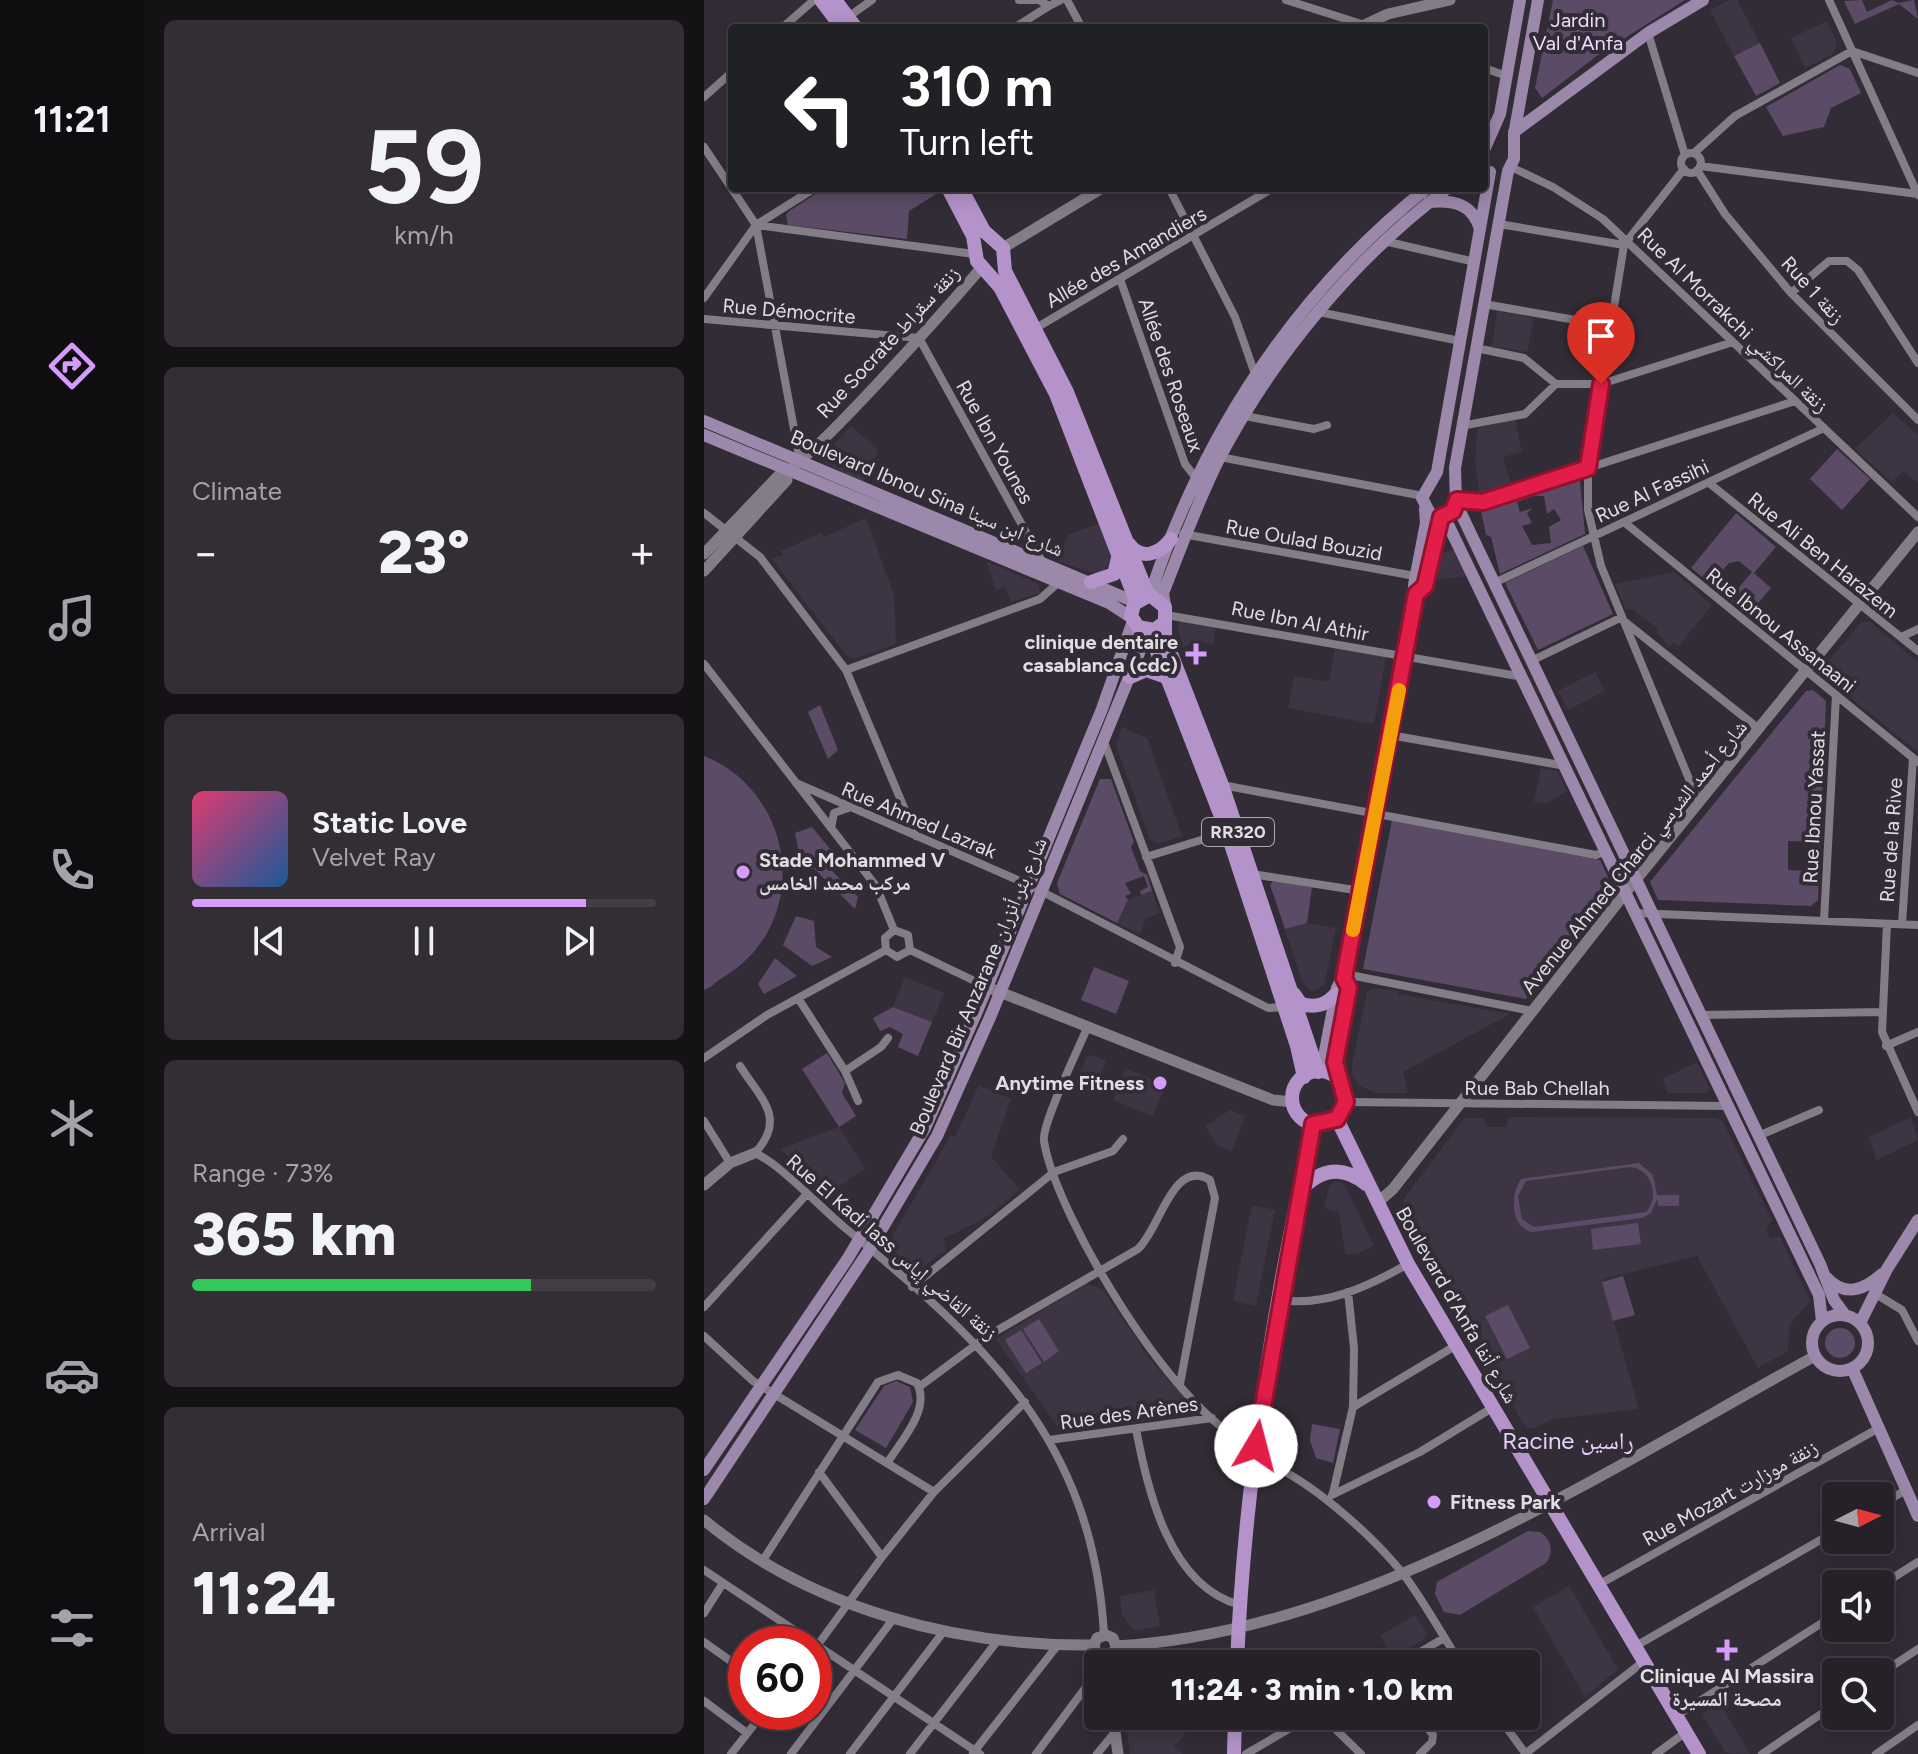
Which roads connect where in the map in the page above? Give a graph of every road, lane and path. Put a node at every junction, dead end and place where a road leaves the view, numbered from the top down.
1 (814, 0) edge
2 (821, 0) edge
3 (835, 0) edge
4 (872, 0) edge
5 (1019, 0) edge
6 (1037, 0) edge
7 (1064, 0) edge
8 (1286, 0) edge
9 (1450, 0) edge
10 (1520, 0) edge
11 (1538, 0) edge
12 (1703, 0) edge
13 (1829, 0) edge
14 (1049, 6) junction
15 (787, 24) edge
16 (849, 24) edge
17 (1020, 24) edge
18 (1079, 24) edge
19 (1356, 24) edge
20 (1370, 24) edge
21 (1648, 33) junction
22 (1852, 51) junction
23 (1488, 69) edge
24 (1918, 73) edge
25 (728, 76) edge
26 (1507, 76) junction
27 (704, 97) edge
28 (1514, 132) junction
29 (1488, 141) edge
30 (704, 147) edge
31 (1488, 147) edge
32 (1690, 154) junction
33 (1511, 164) junction
34 (1698, 168) junction
35 (1488, 169) edge
36 (1684, 169) junction
37 (728, 182) edge
38 (735, 192) edge
39 (809, 192) edge
40 (950, 192) edge
41 (963, 192) edge
42 (1095, 192) edge
43 (1171, 192) edge
44 (1266, 192) edge
45 (1484, 192) edge
46 (1918, 194) edge
47 (1428, 195) edge
48 (1499, 224) junction
49 (756, 225) junction
50 (1480, 230) junction
51 (1195, 235) junction
52 (1384, 241) junction
53 (1625, 242) junction
54 (1000, 249) junction
55 (980, 260) junction
56 (1475, 262) junction
57 (1120, 279) junction
58 (1791, 293) junction
59 (704, 298) edge
60 (1484, 304) junction
61 (1319, 312) junction
62 (704, 319) edge
63 (1610, 326) junction
64 (772, 327) junction
65 (1036, 328) junction
66 (919, 338) junction
67 (1460, 341) junction
68 (1733, 342) junction
69 (1476, 348) junction
70 (1918, 363) edge
71 (1255, 374) junction
72 (1556, 384) junction
73 (1601, 384) junction
74 (1795, 401) junction
75 (1245, 416) junction
76 (1918, 420) edge
77 (704, 421) edge
78 (1327, 425) dead end
79 (1461, 426) junction
80 (1824, 428) junction
81 (704, 435) edge
82 (1220, 457) junction
83 (1588, 468) junction
84 (792, 469) junction
85 (1196, 478) junction
86 (1709, 483) junction
87 (1426, 497) junction
88 (1456, 499) junction
89 (704, 513) edge
90 (1443, 517) junction
91 (1918, 517) edge
92 (1624, 522) junction
93 (1918, 532) edge
94 (730, 534) junction
95 (1178, 535) junction
96 (1592, 536) junction
97 (1124, 548) junction
98 (1462, 550) junction
99 (704, 554) edge
100 (1432, 555) junction
101 (1043, 563) junction
102 (704, 571) edge
103 (1415, 576) junction
104 (1091, 582) junction
105 (1058, 583) junction
106 (1494, 583) junction
107 (1416, 594) junction
108 (1142, 598) junction
109 (1859, 605) junction
110 (1165, 614) junction
111 (1620, 618) junction
112 (1132, 619) junction
113 (1918, 629) edge
114 (1148, 631) junction
115 (1901, 637) junction
116 (1918, 651) edge
117 (1405, 657) junction
118 (1531, 661) junction
119 (704, 664) edge
120 (846, 670) junction
121 (1806, 671) junction
122 (1130, 677) junction
123 (1523, 677) junction
124 (1169, 678) junction
125 (1836, 695) junction
126 (1759, 729) junction
127 (1092, 733) junction
128 (1390, 735) junction
129 (1105, 740) junction
130 (1916, 760) edge
131 (1566, 766) junction
132 (796, 783) junction
133 (1222, 785) junction
134 (1700, 804) junction
135 (849, 808) junction
136 (1375, 813) junction
137 (832, 829) junction
138 (1227, 832) junction
139 (916, 836) junction
140 (1606, 851) junction
141 (1146, 857) junction
142 (1252, 874) junction
143 (1636, 879) junction
144 (1029, 885) junction
145 (1361, 891) junction
146 (1041, 892) junction
147 (1626, 892) junction
148 (1636, 913) junction
149 (1652, 914) junction
150 (1824, 921) junction
151 (1887, 924) junction
152 (1902, 924) junction
153 (1918, 925) edge
154 (894, 930) junction
155 (886, 950) junction
156 (910, 950) junction
157 (1175, 963) junction
158 (1345, 976) junction
159 (993, 990) junction
160 (1292, 991) junction
161 (1336, 994) junction
162 (798, 998) junction
163 (1284, 1007) junction
164 (1532, 1011) junction
165 (1880, 1012) junction
166 (1701, 1015) junction
167 (1087, 1028) junction
168 (1918, 1032) edge
169 (888, 1038) dead end
170 (1886, 1046) junction
171 (704, 1058) edge
172 (740, 1066) dead end
173 (845, 1071) junction
174 (1314, 1073) junction
175 (1338, 1079) junction
176 (858, 1101) dead end
177 (1293, 1102) junction
178 (1346, 1102) junction
179 (1460, 1103) junction
180 (1728, 1106) junction
181 (1819, 1110) dead end
182 (1918, 1112) edge
183 (1337, 1119) junction
184 (704, 1121) edge
185 (1313, 1124) junction
186 (1758, 1136) junction
187 (1123, 1139) dead end
188 (755, 1153) junction
189 (730, 1163) junction
190 (1054, 1172) junction
191 (704, 1185) edge
192 (1369, 1188) junction
193 (1300, 1190) junction
194 (806, 1195) junction
195 (1377, 1203) junction
196 (1918, 1220) edge
197 (860, 1239) junction
198 (870, 1249) junction
199 (1408, 1264) junction
200 (1887, 1269) junction
201 (1098, 1271) junction
202 (1826, 1276) junction
203 (912, 1287) junction
204 (1348, 1292) junction
205 (1874, 1293) junction
206 (1279, 1300) junction
207 (704, 1307) edge
208 (1845, 1315) junction
209 (1822, 1321) junction
210 (1860, 1323) junction
211 (704, 1336) edge
212 (1918, 1341) edge
213 (977, 1344) junction
214 (1455, 1346) junction
215 (1815, 1356) junction
216 (1852, 1368) junction
217 (1180, 1384) junction
218 (919, 1387) junction
219 (770, 1389) junction
220 (1025, 1402) junction
221 (1353, 1407) junction
222 (1492, 1408) junction
223 (1212, 1418) junction
224 (1879, 1428) junction
225 (1136, 1429) junction
226 (844, 1434) junction
227 (1049, 1440) junction
228 (1255, 1452) junction
229 (888, 1462) junction
230 (704, 1470) edge
231 (819, 1472) junction
232 (1906, 1490) junction
233 (934, 1492) junction
234 (1333, 1493) junction
235 (1894, 1497) edge
236 (704, 1499) edge
237 (1326, 1501) junction
238 (1548, 1503) junction
239 (1918, 1516) edge
240 (704, 1520) edge
241 (1822, 1539) edge
242 (882, 1557) junction
243 (763, 1560) junction
244 (1918, 1562) edge
245 (704, 1570) edge
246 (1403, 1574) junction
247 (1894, 1577) edge
248 (723, 1583) junction
249 (1598, 1586) junction
250 (850, 1603) junction
251 (1240, 1605) junction
252 (704, 1613) edge
253 (894, 1618) junction
254 (1822, 1623) edge
255 (1239, 1625) junction
256 (785, 1626) edge
257 (832, 1627) edge
258 (944, 1631) junction
259 (1104, 1635) junction
260 (1444, 1638) junction
261 (998, 1640) junction
262 (704, 1642) edge
263 (1094, 1645) junction
264 (1057, 1646) junction
265 (1116, 1646) junction
266 (1634, 1647) junction
267 (1918, 1649) edge
268 (1097, 1650) edge
269 (1115, 1650) edge
270 (1238, 1650) edge
271 (1424, 1650) edge
272 (1452, 1650) edge
273 (832, 1657) edge
274 (728, 1659) edge
275 (1643, 1662) junction
276 (1894, 1665) edge
277 (855, 1670) junction
278 (1084, 1690) edge
279 (895, 1696) junction
280 (704, 1701) edge
281 (1822, 1713) edge
282 (1676, 1716) junction
283 (934, 1723) junction
284 (1918, 1725) edge
285 (749, 1730) edge
286 (1235, 1730) edge
287 (1287, 1730) edge
288 (1336, 1730) edge
289 (1429, 1730) edge
290 (1508, 1730) edge
291 (1115, 1732) joint
292 (1686, 1732) junction
293 (747, 1733) junction
294 (976, 1753) edge
295 (731, 1754) edge
296 (791, 1754) edge
297 (850, 1754) edge
298 (910, 1754) edge
299 (1036, 1754) edge
300 (1097, 1754) edge
301 (1118, 1754) edge
302 (1234, 1754) edge
303 (1246, 1754) edge
304 (1361, 1754) edge
305 (1420, 1754) edge
306 (1525, 1754) edge
307 (1656, 1754) edge
308 (1699, 1754) edge
309 (1762, 1754) edge
310 (1876, 1754) edge

1 - 15 street
2 - 16 main road
3 - 16 main road
4 - 16 street
5 - 6 street
6 - 14 street
7 - 14 street
7 - 18 street
8 - 19 street
9 - 20 street
10 - 26 main road
11 - 28 main road
12 - 21 main road
13 - 22 street
14 - 17 street
21 - 28 main road
21 - 32 street
22 - 24 street
22 - 32 street
22 - 46 street
23 - 26 street
25 - 27 street
26 - 29 main road
28 - 33 main road
30 - 37 street
31 - 33 main road
32 - 34 street, Rue 1 زنقة
32 - 36 street
33 - 35 main road
33 - 48 main road
33 - 53 street, Rue Al Morrakchi زنقة المراكشي
34 - 36 street
34 - 46 street
34 - 58 street, Rue 1 زنقة
36 - 53 street
38 - 49 street
39 - 49 street
40 - 55 main road
41 - 54 main road
42 - 54 street
43 - 51 street
44 - 51 street, Allée des Amandiers
45 - 50 main road
47 - 50 main road
47 - 52 main road
47 - 71 main road
48 - 53 street
48 - 60 main road
49 - 55 street
49 - 59 street
49 - 64 street
50 - 56 main road
51 - 57 street, Allée des Amandiers
51 - 71 street
52 - 56 street
52 - 61 main road
53 - 63 street
53 - 68 street, Rue Al Morrakchi زنقة المراكشي
54 - 55 main road
54 - 55 main road
54 - 65 main road
55 - 66 street, Rue Socrate زنقة سقراط
55 - 97 main road
56 - 67 main road
57 - 65 street, Allée des Amandiers
57 - 85 street, Allée des Roseaux
58 - 70 street
58 - 76 street, Rue 1 زنقة
60 - 63 street
60 - 69 main road
61 - 67 street
61 - 75 main road
62 - 64 street, Rue Démocrite
63 - 73 street
64 - 66 street, Rue Démocrite
64 - 84 street
65 - 97 main road
66 - 84 street, Rue Socrate زنقة سقراط
66 - 101 street, Rue Ibn Younes
67 - 87 main road
68 - 73 street
68 - 74 street, Rue Al Morrakchi زنقة المراكشي
69 - 72 street
69 - 79 main road
71 - 85 main road
72 - 73 street
72 - 79 street
73 - 83 street
74 - 80 street, Rue Al Morrakchi زنقة المراكشي
74 - 83 street
75 - 78 street
75 - 82 main road
77 - 84 main road, Boulevard Ibnou Sina شارع ابن سينا
79 - 88 main road
80 - 86 street, Rue Al Fassihi
80 - 91 street, Rue Al Morrakchi زنقة المراكشي
81 - 84 main road, Boulevard Ibnou Sina شارع ابن سينا
82 - 87 street
82 - 95 main road
83 - 88 street
83 - 96 street
84 - 94 street, Rue Socrate زنقة سقراط
84 - 101 main road, Boulevard Ibnou Sina شارع ابن سينا
84 - 105 main road, Boulevard Ibnou Sina شارع ابن سينا
85 - 95 main road
86 - 92 street, Rue Al Fassihi
86 - 109 street, Rue Ali Ben Harazem
87 - 88 main road
87 - 90 main road
87 - 103 main road
88 - 90 main road
88 - 106 main road
89 - 94 street
90 - 98 main road
90 - 100 main road
92 - 96 street, Rue Al Fassihi
92 - 121 street, Rue Ibnou Assanaani
93 - 109 street, Avenue Ahmed Charci شارع أحمد الشرسي
94 - 99 street, Rue Socrate زنقة سقراط
94 - 102 street, Rue Socrate زنقة سقراط
94 - 120 street
95 - 97 main road
95 - 103 street, Rue Oulad Bouzid
95 - 108 main road
95 - 110 main road
96 - 106 street, Rue Al Fassihi
96 - 111 street
97 - 104 main road
97 - 108 main road
98 - 100 main road
98 - 123 main road
100 - 107 main road
101 - 104 main road, Boulevard Ibnou Sina شارع ابن سينا
103 - 107 main road
104 - 108 main road, Boulevard Ibnou Sina شارع ابن سينا
105 - 112 main road, Boulevard Ibnou Sina شارع ابن سينا
105 - 120 street
106 - 118 main road
107 - 117 main road
108 - 110 main road
108 - 112 main road
109 - 115 street, Rue Ali Ben Harazem
109 - 121 street, Avenue Ahmed Charci شارع أحمد الشرسي
110 - 114 main road
110 - 117 street, Rue Ibn Al Athir
110 - 133 main road, RR320
111 - 118 street
111 - 126 street
111 - 134 street
112 - 114 main road
112 - 127 main road, Boulevard Bir Anzarane شارع بئر أنزران
113 - 115 street
114 - 122 main road, Boulevard Bir Anzarane شارع بئر أنزران
114 - 124 main road, RR320
115 - 116 street, Rue Ali Ben Harazem
117 - 123 street, Rue Ibn Al Athir
117 - 128 main road
118 - 143 main road
119 - 132 street
120 - 139 street
121 - 125 street, Rue Ibnou Assanaani
121 - 126 street, Avenue Ahmed Charci شارع أحمد الشرسي
122 - 124 main road
122 - 129 main road, Boulevard Bir Anzarane شارع بئر أنزران
123 - 131 main road
124 - 138 main road, RR320
125 - 130 street, Rue Ibnou Assanaani
125 - 150 street, Rue Ibnou Yassat
126 - 134 street, Avenue Ahmed Charci شارع أحمد الشرسي
127 - 129 street
127 - 144 main road, Boulevard Bir Anzarane شارع بئر أنزران
128 - 131 street
128 - 136 main road
129 - 141 street
129 - 146 main road, Boulevard Bir Anzarane شارع بئر أنزران
130 - 152 street, Rue de la Rive
131 - 140 main road
132 - 135 street, Rue Ahmed Lazrak
132 - 137 street
133 - 136 street
133 - 142 main road, RR320
134 - 143 street, Avenue Ahmed Charci شارع أحمد الشرسي
135 - 137 street
135 - 139 street, Rue Ahmed Lazrak
136 - 140 street
136 - 145 main road
137 - 154 street
138 - 141 street
138 - 163 main road, RR320
139 - 144 street, Rue Ahmed Lazrak
140 - 147 main road
141 - 157 street
142 - 145 street
142 - 160 main road, RR320
143 - 147 street, Avenue Ahmed Charci شارع أحمد الشرسي
143 - 149 main road
144 - 146 street, Rue Ahmed Lazrak
144 - 159 main road, Boulevard Bir Anzarane شارع بئر أنزران
145 - 158 main road
146 - 157 street, Rue Ahmed Lazrak
146 - 159 main road, Boulevard Bir Anzarane شارع بئر أنزران
147 - 148 main road
147 - 164 street, Avenue Ahmed Charci شارع أحمد الشرسي
148 - 149 street
148 - 180 main road
149 - 150 street
149 - 166 main road
150 - 151 street
151 - 152 street
151 - 165 street
152 - 153 street
154 - 155 street
154 - 156 street
155 - 156 street
155 - 162 street
156 - 159 street
157 - 163 street, Rue Ahmed Lazrak
158 - 161 main road
158 - 164 street
158 - 175 main road
159 - 167 street
159 - 197 main road, Boulevard Bir Anzarane شارع بئر أنزران
159 - 198 main road, Boulevard Bir Anzarane شارع بئر أنزران
160 - 161 main road
160 - 174 main road, RR320
161 - 174 main road
162 - 171 street
162 - 173 street
163 - 174 main road, RR320
164 - 179 street, Avenue Ahmed Charci شارع أحمد الشرسي
165 - 166 street
165 - 170 street
166 - 186 main road
167 - 177 street
167 - 190 street
168 - 170 street
169 - 173 street
170 - 182 street
172 - 188 street
173 - 176 street
174 - 175 main road
174 - 177 main road
175 - 178 main road
177 - 185 main road
178 - 179 street, Rue Bab Chellah
178 - 183 main road
179 - 180 street, Rue Bab Chellah
179 - 195 street, Avenue Ahmed Charci شارع أحمد الشرسي
180 - 209 main road
181 - 186 street
183 - 185 main road
183 - 192 main road, Boulevard d'Anfa شارع أنفا
184 - 189 street
185 - 193 main road
186 - 202 main road
187 - 190 street
188 - 189 street
188 - 194 street, Rue El Kadi Iass زنقة القاضي إياس
189 - 191 street
190 - 201 street
190 - 203 street
192 - 193 main road
192 - 195 main road, Boulevard d'Anfa شارع أنفا
193 - 206 main road
194 - 197 street, Rue El Kadi Iass زنقة القاضي إياس
194 - 207 street
195 - 199 main road, Boulevard d'Anfa شارع أنفا
196 - 200 main road
197 - 198 street, Rue El Kadi Iass زنقة القاضي إياس
197 - 219 main road, Boulevard Bir Anzarane شارع بئر أنزران
198 - 203 street, Rue El Kadi Iass زنقة القاضي إياس
198 - 219 main road, Boulevard Bir Anzarane شارع بئر أنزران
199 - 204 street
199 - 214 main road, Boulevard d'Anfa شارع أنفا
200 - 202 main road
200 - 205 main road
201 - 213 street
201 - 217 street
201 - 217 street
202 - 208 main road
203 - 213 street, Rue El Kadi Iass زنقة القاضي إياس
204 - 206 street
204 - 221 street
205 - 210 main road
205 - 212 street
206 - 228 main road
208 - 209 main road
208 - 210 main road
209 - 215 main road
210 - 216 main road
211 - 219 street
213 - 218 street
213 - 220 street, Rue El Kadi Iass زنقة القاضي إياس
214 - 221 street
214 - 222 main road, Boulevard d'Anfa شارع أنفا
215 - 216 main road
215 - 238 street
216 - 224 main road
217 - 223 street
218 - 226 street
218 - 229 street
219 - 226 street
219 - 230 main road, Boulevard Bir Anzarane شارع بئر أنزران
219 - 236 main road, Boulevard Bir Anzarane شارع بئر أنزران
220 - 227 street, Rue El Kadi Iass زنقة القاضي إياس
220 - 233 street
221 - 234 street
222 - 234 street
222 - 238 main road, Boulevard d'Anfa شارع أنفا
223 - 225 street, Rue des Arènes
223 - 228 street
224 - 232 main road
224 - 249 street, Rue Mozart زنقة موزارت
225 - 227 street, Rue des Arènes
225 - 251 street
226 - 229 street
226 - 231 street
227 - 259 street, Rue El Kadi Iass زنقة القاضي إياس
228 - 237 street
228 - 251 main road
229 - 233 street
231 - 242 street
231 - 243 street
232 - 235 street
232 - 239 main road
233 - 242 street
234 - 237 street
237 - 246 street
238 - 246 street
238 - 249 main road, Boulevard d'Anfa شارع أنفا
240 - 243 street
241 - 266 street
242 - 250 street
243 - 250 street
244 - 247 street
245 - 248 street
246 - 255 street
246 - 260 street
248 - 252 street
248 - 256 street
249 - 266 main road, Boulevard d'Anfa شارع أنفا
250 - 253 street
250 - 257 street
251 - 255 main road
253 - 258 street
253 - 277 street
254 - 282 street
255 - 265 street
255 - 270 main road
258 - 261 street
258 - 279 street
259 - 263 street
259 - 265 street
260 - 271 street
260 - 272 street
261 - 264 street
261 - 283 street
262 - 274 street
263 - 264 street
263 - 268 street
264 - 294 street
265 - 269 street
266 - 275 main road, Boulevard d'Anfa شارع أنفا
267 - 276 street
273 - 277 street
275 - 282 main road, Boulevard d'Anfa شارع أنفا
275 - 306 street
277 - 279 street
277 - 296 street
278 - 299 street
279 - 283 street
279 - 297 street
280 - 293 street
281 - 309 street
282 - 292 main road, Boulevard d'Anfa شارع أنفا
283 - 294 street
283 - 298 street
284 - 310 street
285 - 293 street
286 - 302 main road
287 - 303 street
288 - 304 street
289 - 305 street
290 - 306 street
291 - 300 street
291 - 301 street
292 - 307 street
292 - 308 main road, Boulevard d'Anfa شارع أنفا
293 - 295 street

